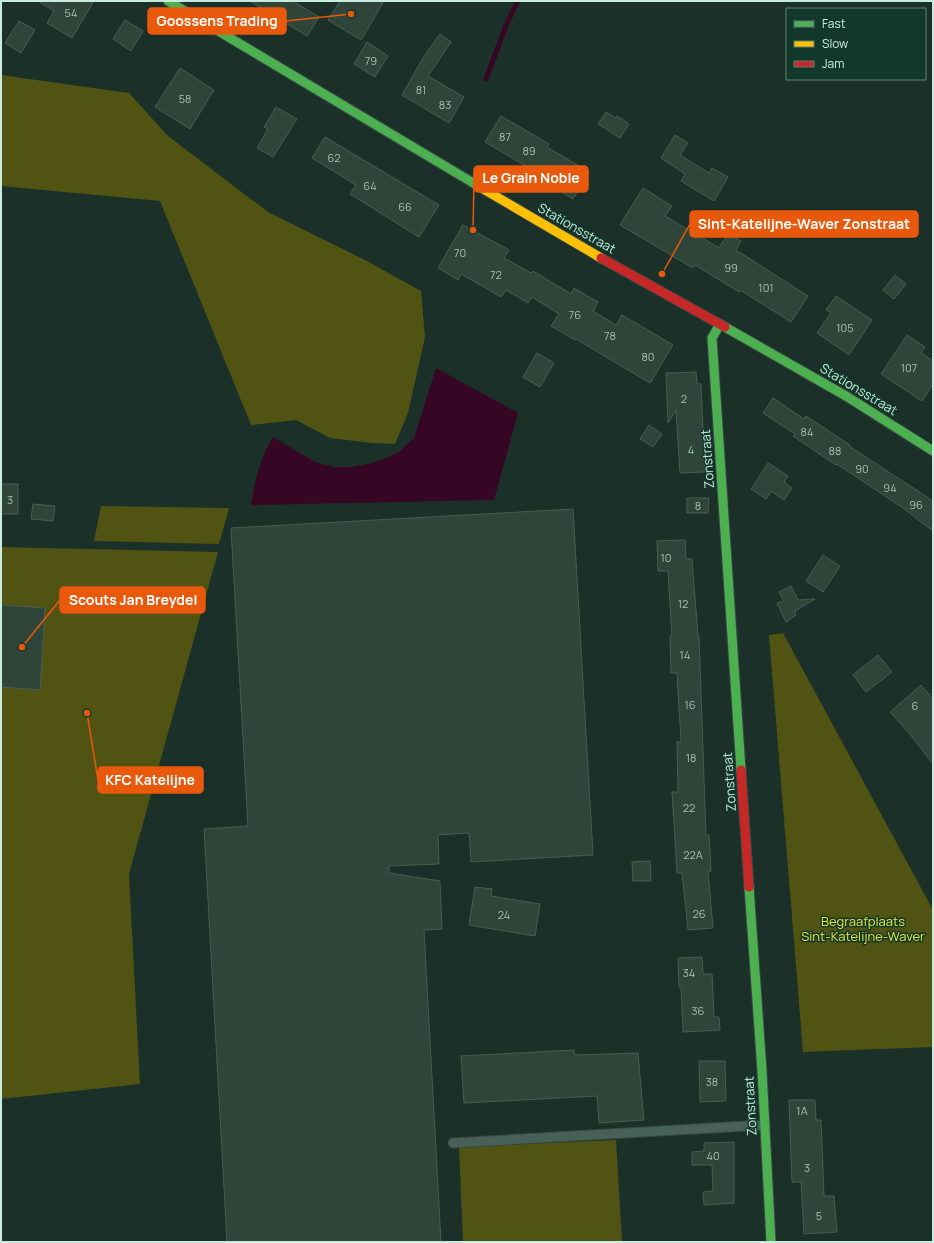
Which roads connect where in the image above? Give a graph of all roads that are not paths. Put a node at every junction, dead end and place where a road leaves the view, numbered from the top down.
1 (168, 1) edge
2 (720, 324) junction
3 (933, 451) edge
4 (765, 1125) junction
5 (453, 1143) dead end
6 (772, 1242) edge

1 - 2 street, Stationsstraat
2 - 3 street, Stationsstraat
2 - 4 street, Zonstraat
4 - 5 lane
4 - 6 street, Zonstraat

